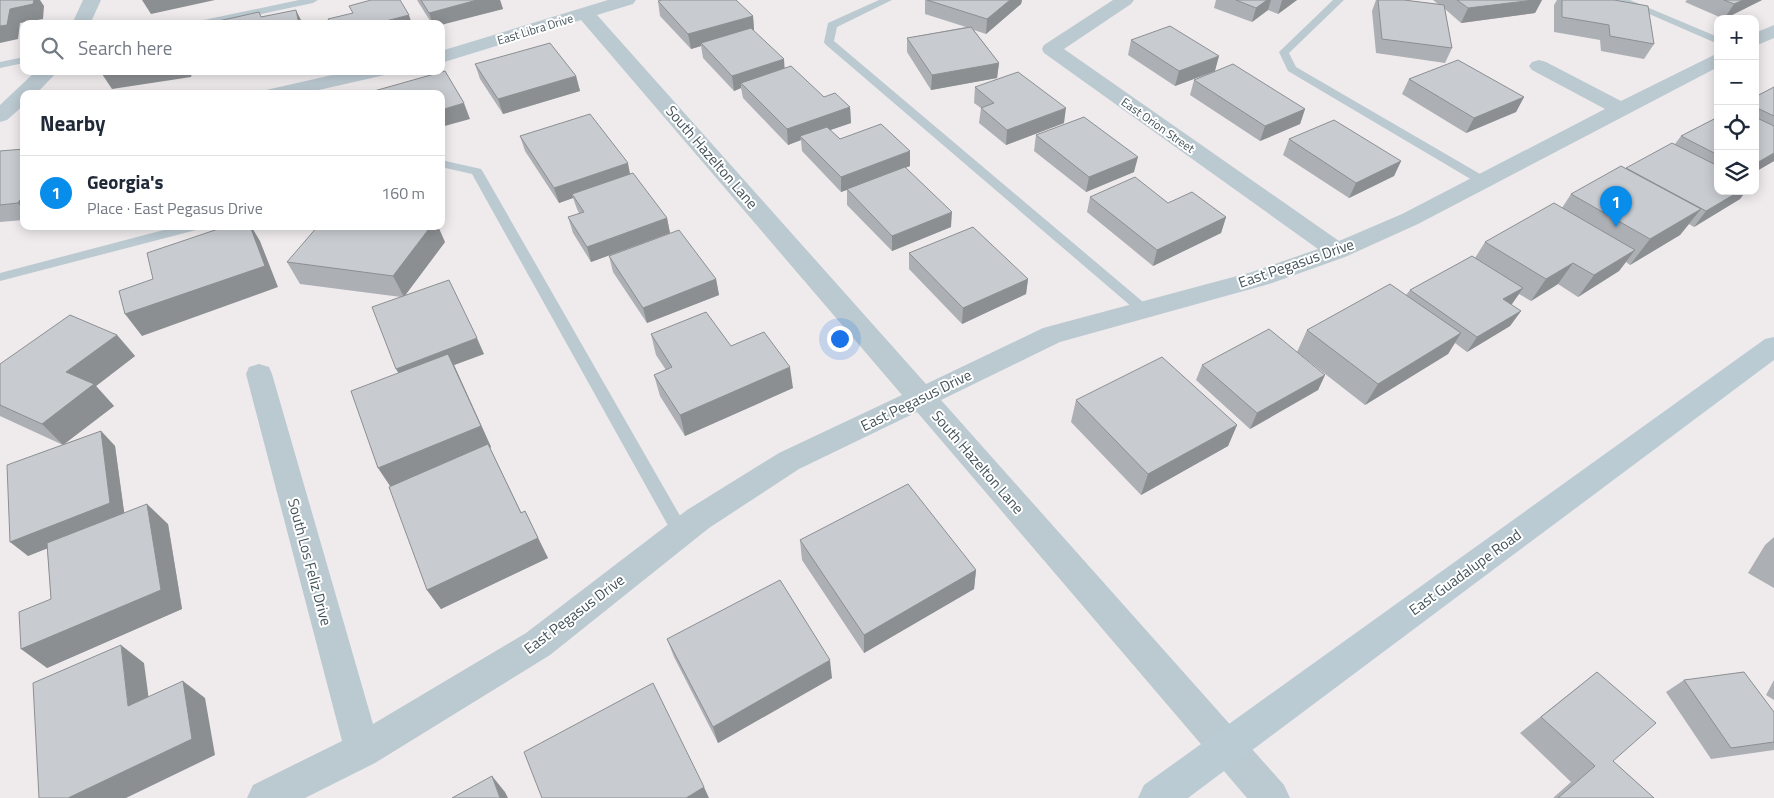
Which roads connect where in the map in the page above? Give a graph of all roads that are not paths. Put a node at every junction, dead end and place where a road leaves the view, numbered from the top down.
1 (92, 0) edge
2 (314, 0) edge
3 (627, 0) edge
4 (887, 0) edge
5 (1125, 0) edge
6 (1339, 0) edge
7 (1622, 0) edge
8 (586, 14) junction
9 (83, 20) edge
10 (218, 20) edge
11 (1774, 31) edge
12 (1759, 38) edge
13 (1714, 39) edge
14 (445, 56) edge
15 (1716, 60) edge
16 (20, 61) edge
17 (0, 65) edge
18 (1539, 66) dead end
19 (44, 75) edge
20 (360, 75) edge
21 (28, 90) edge
22 (291, 90) edge
23 (20, 98) edge
24 (1620, 108) junction
25 (0, 116) edge
26 (0, 120) edge
27 (20, 120) edge
28 (445, 164) edge
29 (1483, 180) junction
30 (181, 230) edge
31 (1337, 251) junction
32 (0, 277) edge
33 (1144, 310) junction
34 (1774, 346) edge
35 (259, 374) dead end
36 (922, 398) junction
37 (681, 533) junction
38 (1226, 747) junction
39 (362, 750) junction
40 (266, 798) edge
41 (1157, 798) edge
42 (1271, 798) edge

1 - 9 street
2 - 10 lane
3 - 8 street, East Libra Drive
4 - 33 lane
5 - 31 street, East Orion Street
6 - 29 lane
7 - 13 lane
8 - 14 street, East Libra Drive
8 - 36 street, South Hazelton Lane
11 - 12 street
15 - 24 street, East Pegasus Drive
16 - 17 lane
18 - 24 street
19 - 21 street
20 - 22 street
23 - 25 street
24 - 29 street, East Pegasus Drive
26 - 27 street
28 - 37 lane
29 - 31 street, East Pegasus Drive
30 - 32 lane
31 - 33 street, East Pegasus Drive
33 - 36 street, East Pegasus Drive
34 - 38 main road, East Guadalupe Road
35 - 39 street, South Los Feliz Drive
36 - 37 street, East Pegasus Drive
36 - 38 street, South Hazelton Lane
37 - 39 street, East Pegasus Drive
38 - 41 main road, East Guadalupe Road
38 - 42 street, South Hazelton Lane
39 - 40 street, East Pegasus Drive

